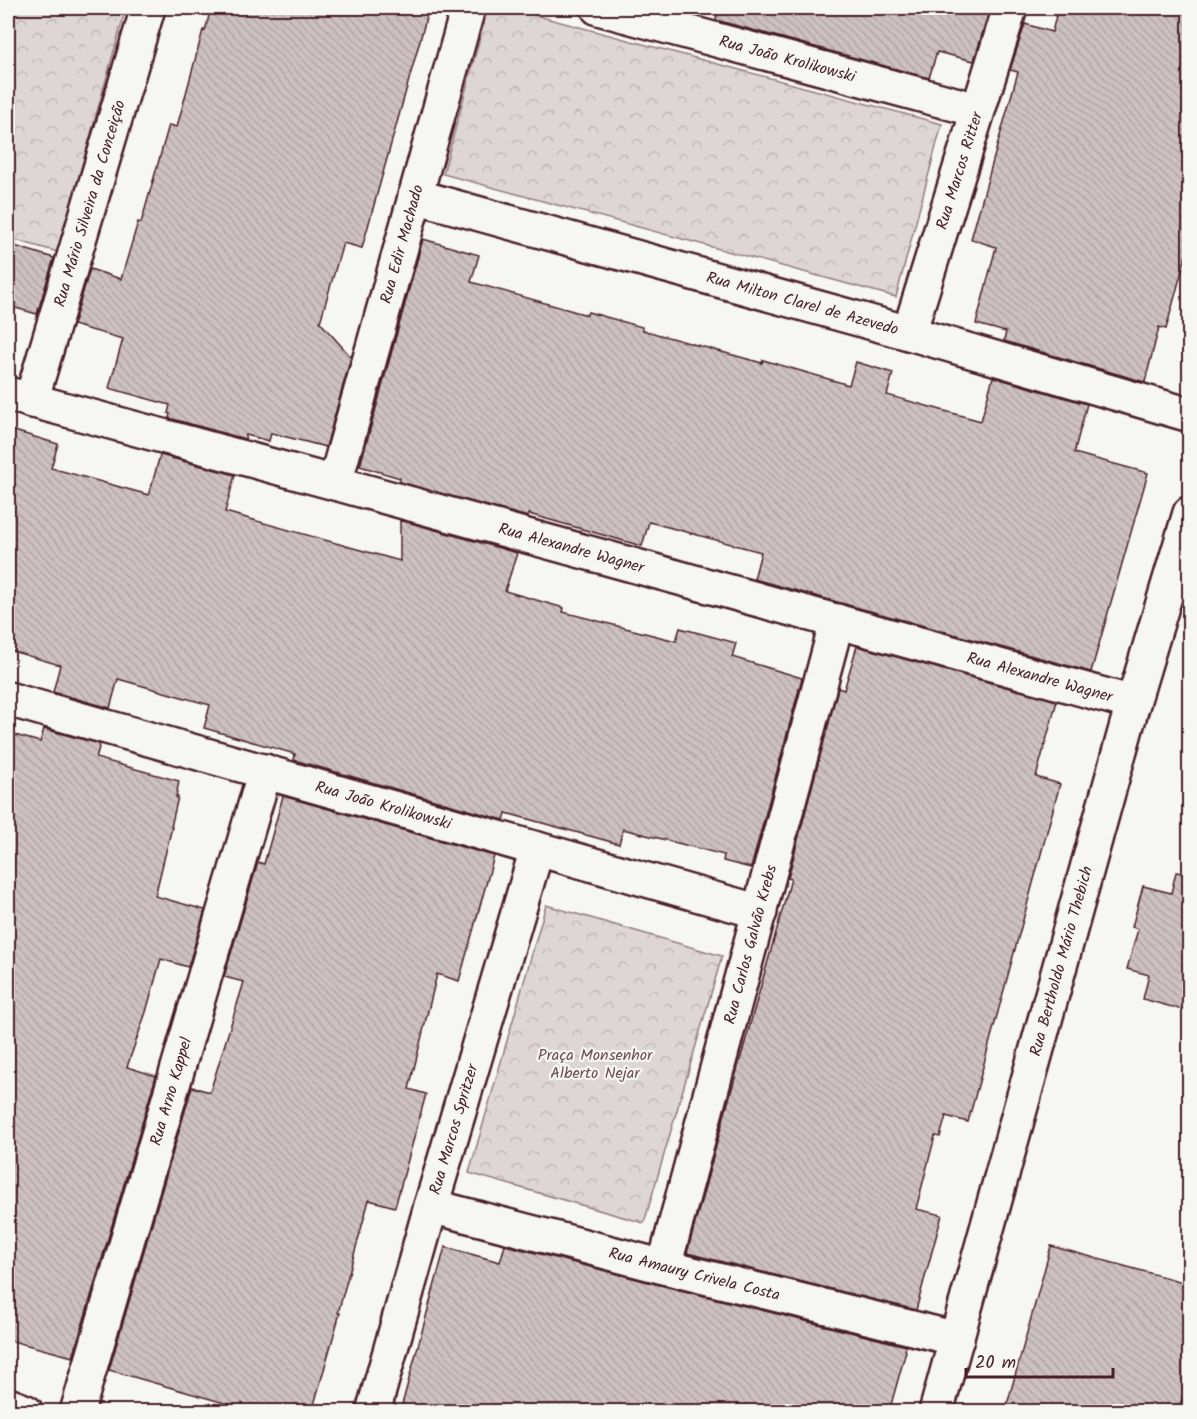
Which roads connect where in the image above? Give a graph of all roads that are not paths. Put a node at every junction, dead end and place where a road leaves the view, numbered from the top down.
1 (148, 8) edge
2 (468, 8) edge
3 (598, 8) edge
4 (1010, 8) edge
5 (977, 110) junction
6 (415, 196) junction
7 (909, 333) junction
8 (19, 398) edge
9 (1190, 415) edge
10 (334, 483) junction
11 (1190, 513) edge
12 (837, 621) junction
13 (8, 699) edge
14 (1133, 702) junction
15 (265, 771) junction
16 (537, 849) junction
17 (760, 912) junction
18 (431, 1206) junction
19 (664, 1267) junction
20 (957, 1339) junction
21 (8, 1406) edge
22 (26, 1412) edge
23 (77, 1412) edge
24 (373, 1412) edge
25 (936, 1412) edge

1 - 8 street, Rua Mário Silveira da Conceição
2 - 6 street, Rua Edir Machado
3 - 5 street, Rua João Krolikowski
4 - 5 street, Rua Marcos Ritter
5 - 7 street, Rua Marcos Ritter
6 - 7 street, Rua Milton Clarel de Azevedo
6 - 10 street, Rua Edir Machado
7 - 9 street, Rua Milton Clarel de Azevedo
8 - 10 street, Rua Alexandre Wagner
10 - 12 street, Rua Alexandre Wagner
11 - 14 street, Rua Bertholdo Mário Thebich
12 - 14 street, Rua Alexandre Wagner
12 - 17 street, Rua Carlos Galvão Krebs
13 - 15 street, Rua João Krolikowski
14 - 20 street, Rua Bertholdo Mário Thebich
15 - 16 street, Rua João Krolikowski
15 - 23 street, Rua Arno Kappel
16 - 17 street, Rua João Krolikowski
16 - 18 street, Rua Marcos Spritzer
17 - 19 street, Rua Carlos Galvão Krebs
18 - 19 street, Rua Amaury Crivela Costa
18 - 24 street, Rua Marcos Spritzer
19 - 20 street, Rua Amaury Crivela Costa
20 - 25 street, Rua Bertholdo Mário Thebich
21 - 22 street

